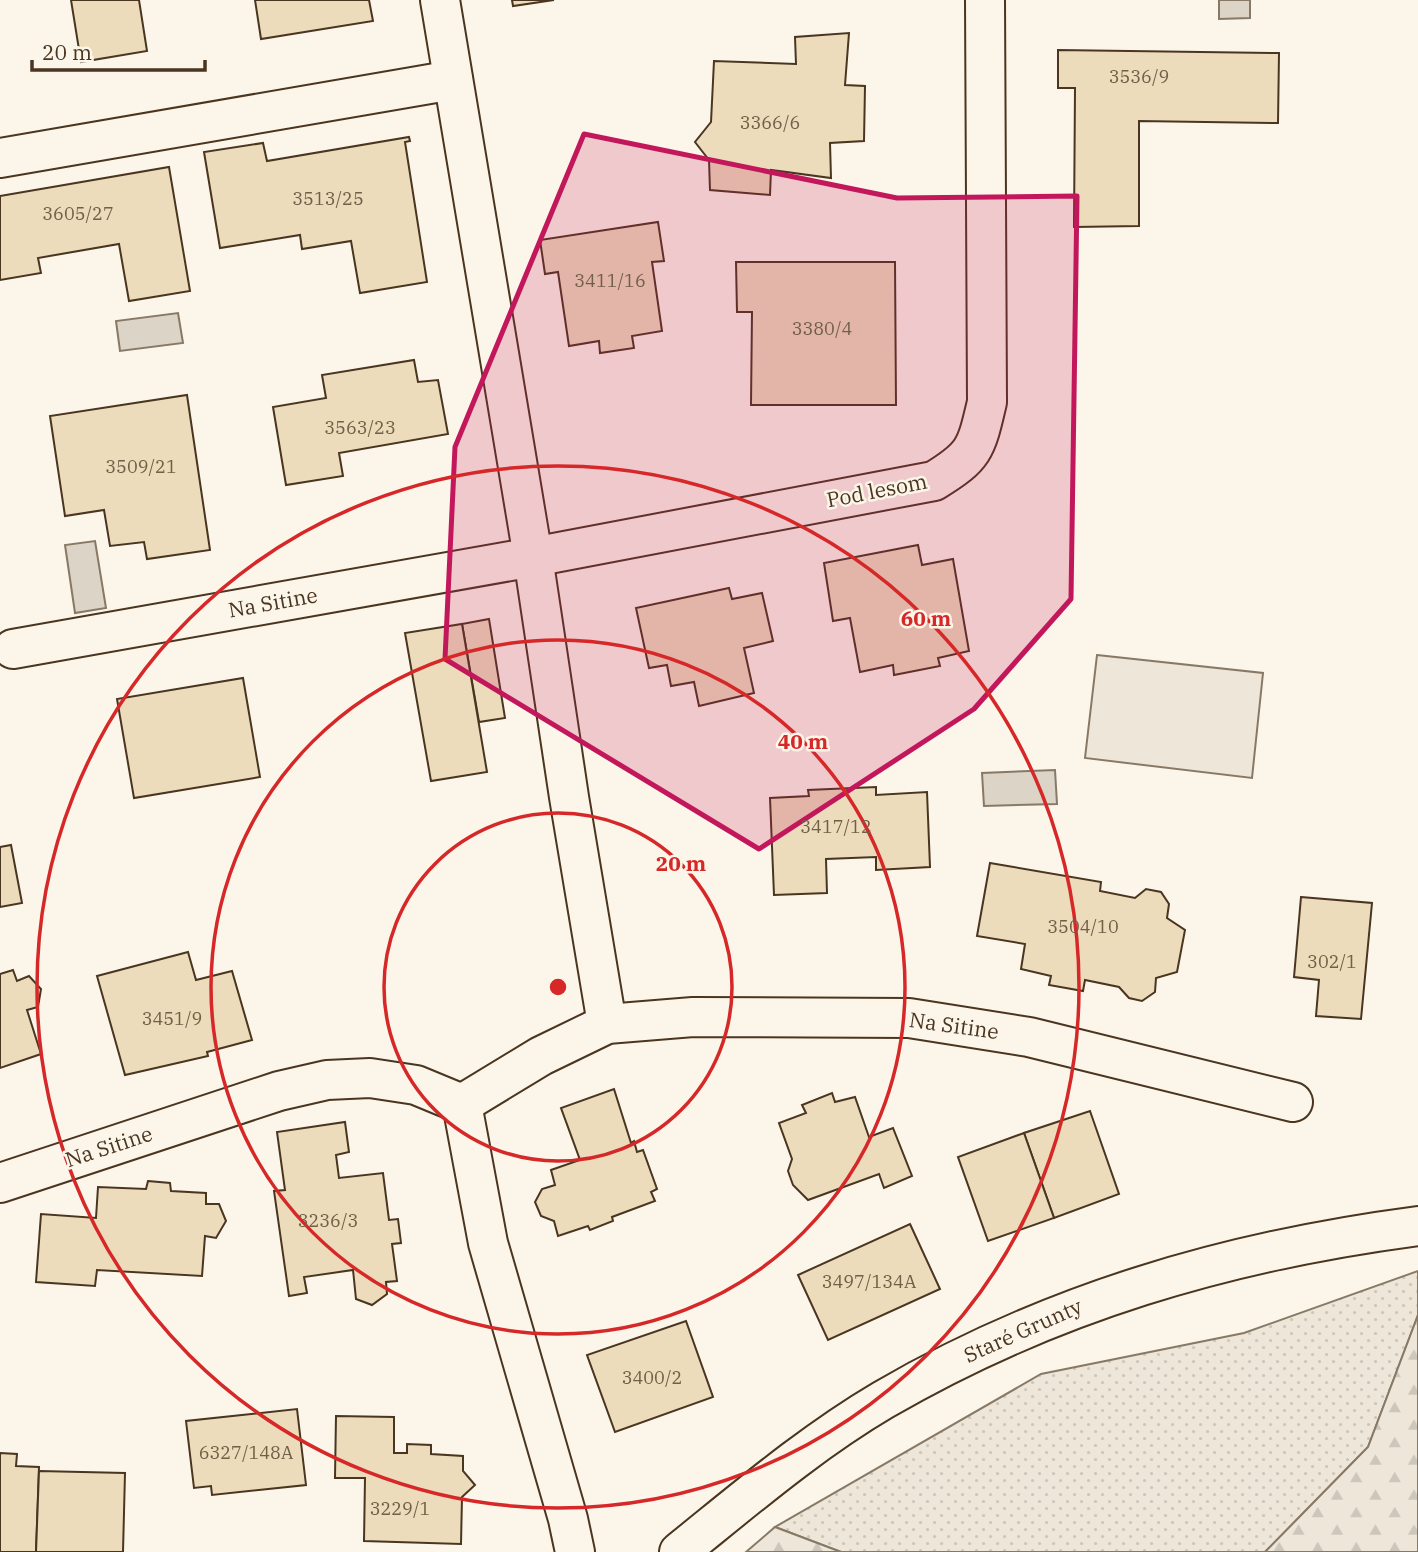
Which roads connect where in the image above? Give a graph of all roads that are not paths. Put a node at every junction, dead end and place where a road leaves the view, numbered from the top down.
1 (440, 0) edge
2 (985, 0) edge
3 (453, 80) junction
4 (0, 158) edge
5 (533, 557) junction
6 (13, 649) dead end
7 (607, 1024) junction
8 (1293, 1101) dead end
9 (462, 1104) junction
10 (0, 1183) edge
11 (1418, 1226) edge
12 (575, 1552) edge
13 (679, 1552) edge

1 - 3 street
2 - 5 street, Pod lesom
3 - 4 street
3 - 5 street
5 - 6 street, Na Sitine
5 - 7 street
7 - 8 street, Na Sitine
7 - 9 street, Na Sitine
9 - 10 street, Na Sitine
9 - 12 street
11 - 13 street, Staré Grunty

